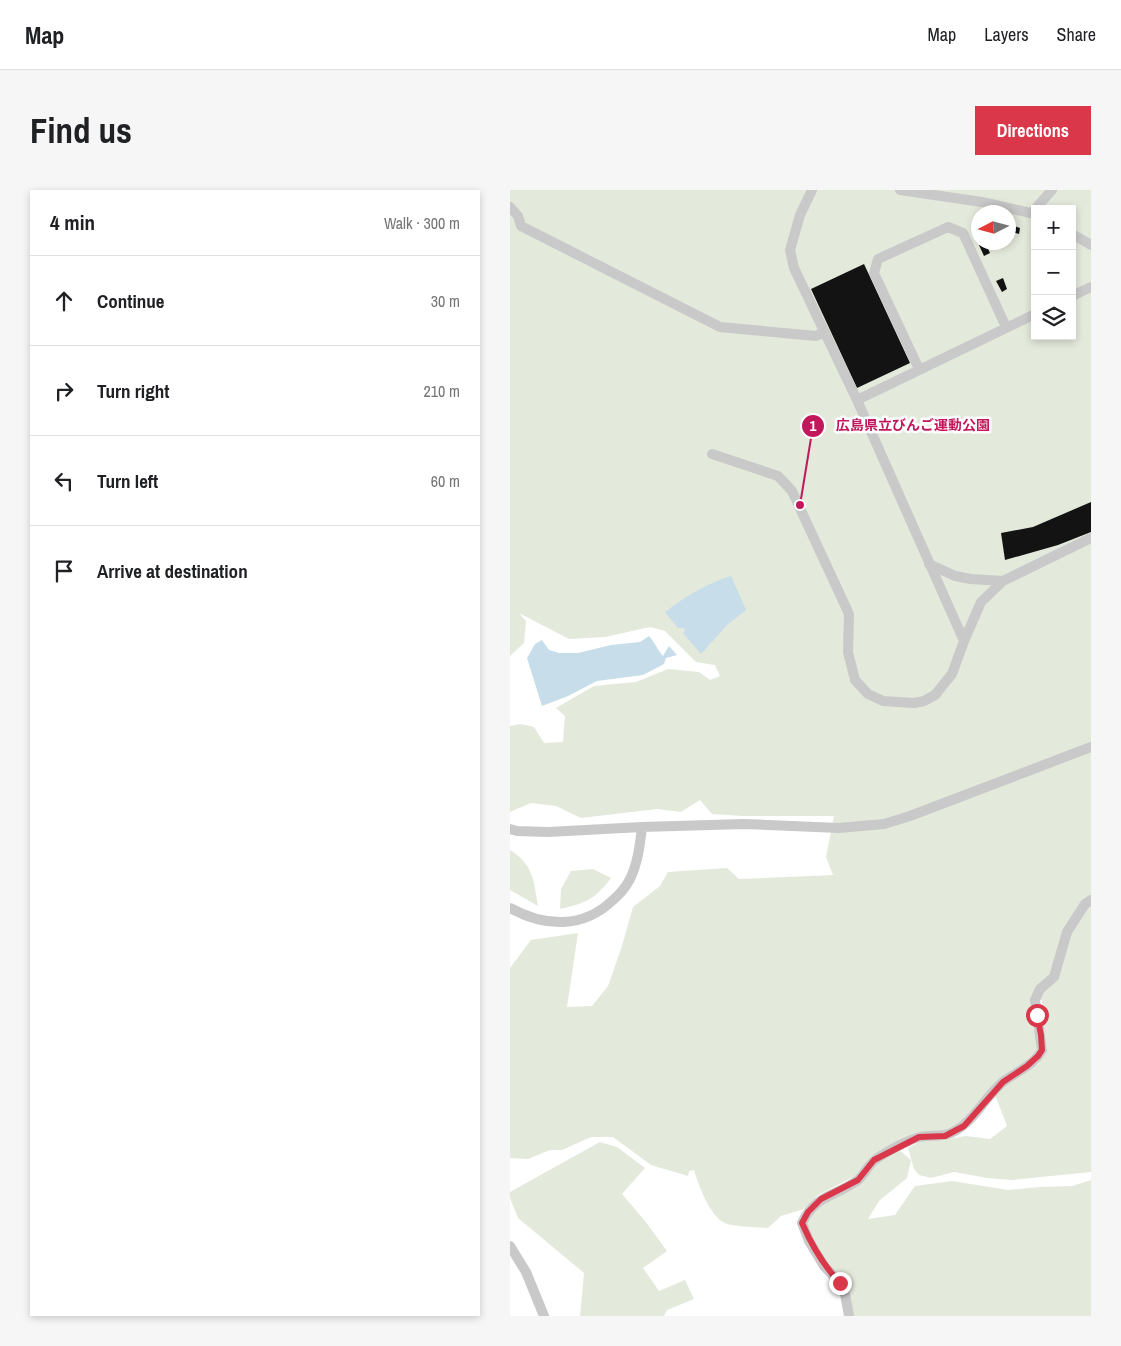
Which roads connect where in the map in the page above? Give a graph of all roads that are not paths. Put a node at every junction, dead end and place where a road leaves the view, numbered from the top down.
1 (812, 190) edge
2 (900, 190) edge
3 (1052, 190) edge
4 (966, 195) edge
5 (1039, 205) edge
6 (510, 207) edge
7 (1031, 210) edge
8 (1076, 236) edge
9 (1091, 245) edge
10 (1091, 287) edge
11 (1074, 295) edge
12 (1031, 316) edge
13 (1006, 327) junction
14 (824, 332) junction
15 (919, 368) junction
16 (857, 400) junction
17 (712, 454) dead end
18 (1091, 538) edge
19 (929, 564) junction
20 (1003, 581) junction
21 (964, 641) junction
22 (1091, 747) edge
23 (642, 826) junction
24 (510, 829) edge
25 (1091, 900) edge
26 (510, 908) edge
27 (510, 1246) edge
28 (544, 1316) edge
29 (849, 1316) edge

1 - 14 street
2 - 4 street
3 - 5 street
4 - 7 street
6 - 14 street
8 - 9 street
10 - 11 street
12 - 13 street
13 - 15 street
13 - 15 street
14 - 16 street
15 - 16 street
16 - 19 street
17 - 21 street
18 - 20 street
19 - 20 street
19 - 21 street
20 - 21 street
22 - 23 street
23 - 24 street
23 - 26 street
25 - 29 street
27 - 28 street

